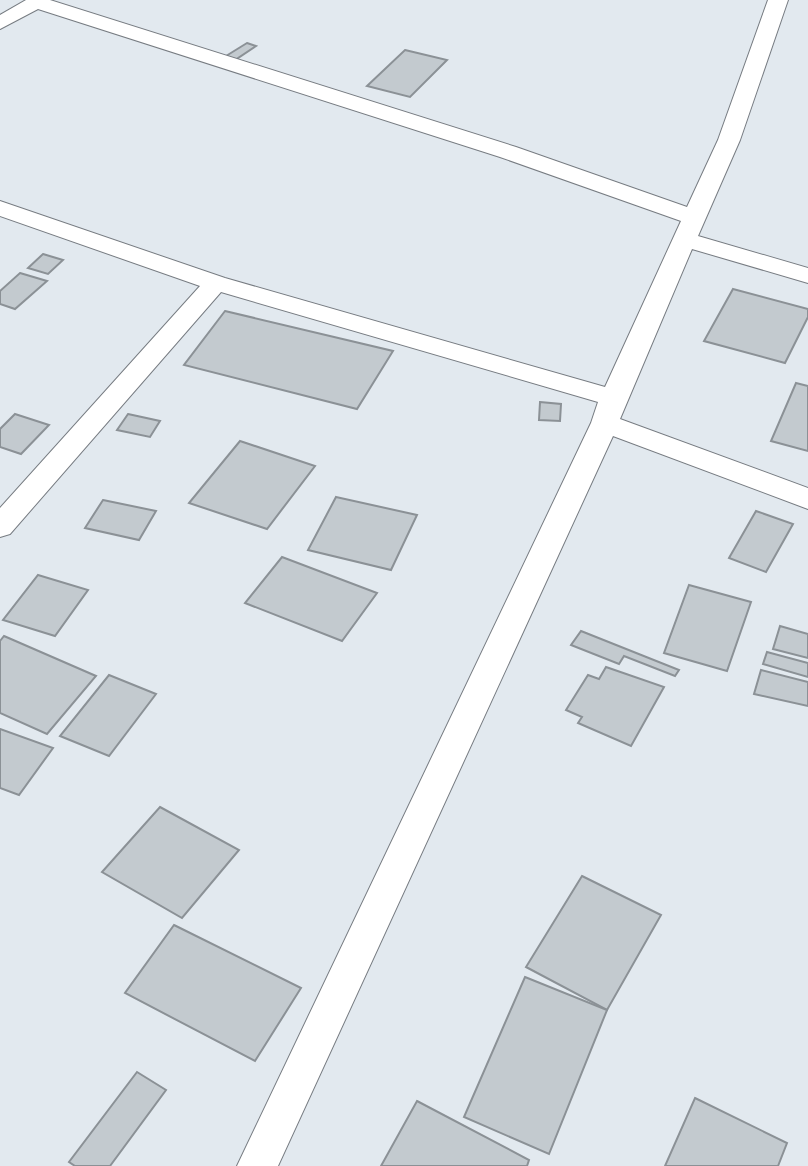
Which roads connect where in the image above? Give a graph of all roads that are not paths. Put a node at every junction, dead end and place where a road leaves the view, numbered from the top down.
1 (778, 0) edge
2 (38, 1) edge
3 (0, 23) edge
4 (0, 208) edge
5 (692, 229) junction
6 (808, 276) edge
7 (216, 283) junction
8 (609, 410) junction
9 (808, 499) edge
10 (0, 527) edge
11 (257, 1166) edge

1 - 5 street
2 - 3 street
2 - 5 street
4 - 7 street
5 - 6 street
5 - 8 street
7 - 8 street
7 - 10 street
8 - 9 street
8 - 11 street

